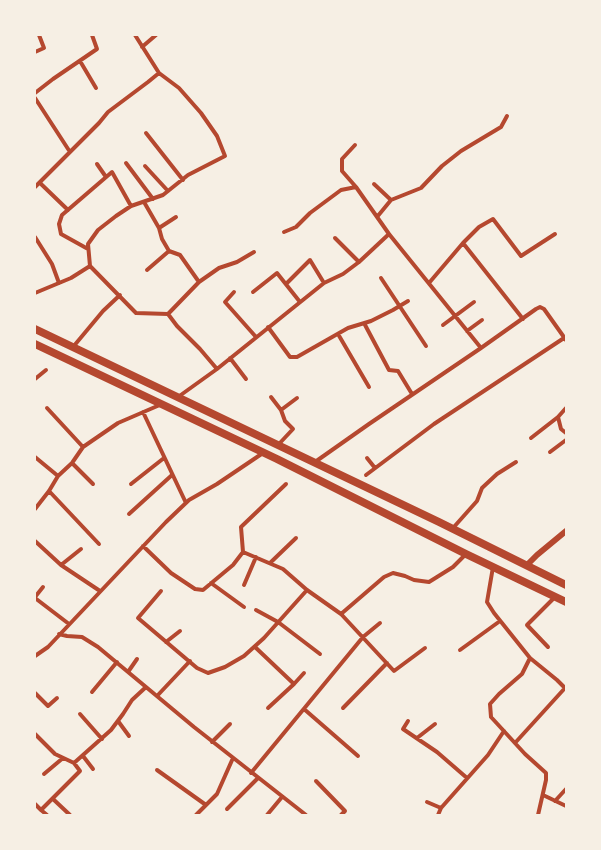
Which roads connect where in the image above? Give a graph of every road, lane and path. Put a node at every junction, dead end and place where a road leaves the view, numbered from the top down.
1 (39, 35) edge
2 (92, 35) edge
3 (135, 35) edge
4 (156, 35) edge
5 (142, 47) junction
6 (35, 52) edge
7 (80, 61) junction
8 (159, 73) junction
9 (96, 88) dead end
10 (35, 93) edge
11 (35, 98) edge
12 (507, 116) dead end
13 (146, 133) dead end
14 (355, 146) dead end
15 (70, 152) junction
16 (126, 163) dead end
17 (97, 164) dead end
18 (145, 166) dead end
19 (106, 177) junction
20 (183, 180) junction
21 (40, 183) junction
22 (374, 184) dead end
23 (35, 187) edge
24 (356, 187) junction
25 (168, 191) junction
26 (153, 199) junction
27 (391, 200) junction
28 (144, 202) junction
29 (131, 206) junction
30 (68, 210) junction
31 (176, 217) dead end
32 (377, 217) junction
33 (159, 228) junction
34 (284, 232) dead end
35 (389, 234) junction
36 (555, 234) dead end
37 (35, 238) edge
38 (335, 238) dead end
39 (463, 243) junction
40 (88, 249) junction
41 (169, 251) junction
42 (254, 252) dead end
43 (359, 262) junction
44 (90, 266) junction
45 (147, 270) dead end
46 (381, 278) dead end
47 (199, 282) junction
48 (59, 283) junction
49 (324, 283) junction
50 (429, 283) junction
51 (286, 284) junction
52 (234, 292) dead end
53 (253, 292) dead end
54 (35, 293) edge
55 (120, 295) junction
56 (408, 301) dead end
57 (300, 302) junction
58 (474, 302) dead end
59 (399, 306) junction
60 (168, 314) junction
61 (455, 315) junction
62 (522, 319) junction
63 (482, 320) dead end
64 (364, 323) junction
65 (442, 325) dead end
66 (268, 327) junction
67 (35, 329) edge
68 (467, 331) junction
69 (338, 334) junction
70 (256, 337) junction
71 (565, 339) edge
72 (35, 344) edge
73 (426, 346) dead end
74 (73, 347) junction
75 (481, 348) junction
76 (230, 358) junction
77 (46, 370) dead end
78 (217, 370) junction
79 (35, 379) edge
80 (246, 379) dead end
81 (369, 387) dead end
82 (412, 394) junction
83 (178, 397) junction
84 (271, 397) dead end
85 (297, 398) dead end
86 (162, 404) junction
87 (48, 408) dead end
88 (566, 408) edge
89 (281, 410) junction
90 (143, 412) junction
91 (558, 417) junction
92 (566, 433) edge
93 (531, 438) dead end
94 (566, 440) edge
95 (278, 445) junction
96 (83, 447) junction
97 (550, 452) dead end
98 (264, 453) junction
99 (35, 457) edge
100 (164, 458) junction
101 (367, 458) dead end
102 (315, 462) junction
103 (516, 462) dead end
104 (72, 463) junction
105 (375, 468) junction
106 (172, 475) junction
107 (366, 475) dead end
108 (58, 476) junction
109 (93, 484) dead end
110 (131, 484) dead end
111 (286, 484) dead end
112 (50, 491) junction
113 (186, 503) junction
114 (35, 509) edge
115 (129, 514) dead end
116 (453, 528) junction
117 (566, 531) edge
118 (296, 538) dead end
119 (35, 541) edge
120 (99, 544) dead end
121 (143, 546) junction
122 (81, 549) dead end
123 (243, 552) junction
124 (466, 554) junction
125 (256, 557) junction
126 (270, 563) junction
127 (61, 565) junction
128 (527, 565) junction
129 (493, 567) junction
130 (212, 583) junction
131 (244, 585) dead end
132 (566, 585) edge
133 (43, 587) dead end
134 (307, 590) junction
135 (100, 591) junction
136 (162, 591) dead end
137 (35, 597) edge
138 (555, 597) junction
139 (566, 602) edge
140 (244, 607) dead end
141 (256, 610) dead end
142 (341, 614) junction
143 (500, 620) junction
144 (278, 622) junction
145 (380, 623) dead end
146 (69, 624) junction
147 (180, 631) dead end
148 (59, 634) junction
149 (363, 637) junction
150 (166, 642) junction
151 (255, 647) junction
152 (548, 647) dead end
153 (425, 648) dead end
154 (460, 650) dead end
155 (320, 654) dead end
156 (35, 656) edge
157 (530, 658) junction
158 (137, 659) dead end
159 (190, 661) junction
160 (117, 662) junction
161 (387, 662) junction
162 (128, 672) junction
163 (304, 673) dead end
164 (294, 684) junction
165 (146, 687) junction
166 (565, 688) edge
167 (92, 692) dead end
168 (35, 693) edge
169 (157, 696) junction
170 (57, 698) dead end
171 (268, 708) dead end
172 (343, 708) dead end
173 (304, 709) junction
174 (80, 714) dead end
175 (118, 721) junction
176 (408, 721) dead end
177 (230, 724) dead end
178 (435, 724) dead end
179 (504, 732) junction
180 (35, 734) edge
181 (129, 736) dead end
182 (102, 738) junction
183 (417, 738) junction
184 (212, 742) junction
185 (514, 743) junction
186 (83, 756) junction
187 (358, 756) dead end
188 (63, 758) junction
189 (233, 758) junction
190 (74, 763) junction
191 (93, 769) dead end
192 (157, 770) dead end
193 (251, 773) junction
194 (44, 774) dead end
195 (258, 778) junction
196 (467, 778) junction
197 (316, 781) dead end
198 (566, 789) edge
199 (543, 795) junction
200 (282, 797) junction
201 (53, 799) junction
202 (555, 801) junction
203 (427, 802) dead end
204 (35, 804) edge
205 (206, 805) junction
206 (566, 806) edge
207 (441, 808) junction
208 (41, 810) junction
209 (227, 810) dead end
210 (538, 813) edge
211 (199, 814) edge
212 (47, 815) edge
213 (70, 815) edge
214 (267, 815) edge
215 (306, 815) edge
216 (341, 815) edge
217 (438, 815) edge
218 (544, 815) edge

1 - 6 street
2 - 7 street
3 - 5 street
4 - 5 street
5 - 8 street
7 - 9 street
7 - 10 street
8 - 15 street
8 - 20 street
11 - 15 street
12 - 27 street
13 - 20 street
14 - 24 street
15 - 21 street
16 - 26 street
17 - 19 street
18 - 25 street
19 - 29 street
19 - 30 street
20 - 25 street
21 - 23 street
21 - 30 street
22 - 27 street
24 - 32 street
24 - 34 street
25 - 26 street
26 - 28 street
27 - 32 street
28 - 29 street
28 - 33 street
29 - 40 street
30 - 40 street
31 - 33 street
32 - 35 street
33 - 41 street
35 - 43 street
35 - 50 street
36 - 39 street
37 - 48 street
38 - 43 street
39 - 50 street
39 - 62 street
40 - 44 street
41 - 45 street
41 - 47 street
42 - 47 street
43 - 49 street
44 - 48 street
44 - 55 street
46 - 59 street
47 - 60 street
48 - 54 street
49 - 51 street
49 - 57 street
50 - 61 street
51 - 53 street
51 - 57 street
52 - 70 street
55 - 60 street
55 - 74 street
56 - 59 street
57 - 66 street
58 - 61 street
59 - 64 street
59 - 73 street
60 - 78 street
61 - 65 street
61 - 68 street
62 - 71 street
62 - 75 street
63 - 68 street
64 - 69 street
64 - 82 street
66 - 69 street
66 - 70 street
67 - 74 main road
68 - 75 street
69 - 81 street
70 - 76 street
71 - 105 street
72 - 86 main road
74 - 83 main road
75 - 82 street
76 - 78 street
76 - 80 street
77 - 79 street
78 - 83 street
82 - 102 street
83 - 95 main road
84 - 89 street
85 - 89 street
86 - 90 street
86 - 98 main road
87 - 96 street
88 - 91 street
89 - 95 street
90 - 96 street
90 - 100 street
91 - 92 street
91 - 93 street
94 - 97 street
95 - 102 main road
96 - 104 street
98 - 113 street
98 - 124 main road
99 - 108 street
100 - 106 street
100 - 110 street
101 - 105 street
102 - 116 main road
103 - 116 street
104 - 108 street
104 - 109 street
105 - 107 street
106 - 113 street
106 - 115 street
108 - 112 street
111 - 123 street
112 - 114 street
112 - 120 street
113 - 121 street
116 - 128 main road
117 - 128 street
118 - 126 street
119 - 127 street
121 - 130 street
121 - 135 street
122 - 127 street
123 - 125 street
123 - 130 street
124 - 129 main road
124 - 142 street
125 - 126 street
125 - 131 street
126 - 134 street
127 - 135 street
128 - 132 main road
129 - 138 main road
129 - 143 street
130 - 140 street
133 - 137 street
134 - 142 street
134 - 144 street
135 - 146 street
136 - 150 street
137 - 146 street
138 - 139 main road
138 - 152 street
141 - 144 street
142 - 149 street
143 - 154 street
143 - 157 street
144 - 151 street
144 - 155 street
145 - 149 street
146 - 148 street
147 - 150 street
148 - 156 street
148 - 160 street
149 - 161 street
149 - 173 street
150 - 159 street
151 - 159 street
151 - 164 street
153 - 161 street
157 - 166 street
157 - 179 street
158 - 162 street
159 - 169 street
160 - 162 street
160 - 167 street
161 - 172 street
162 - 165 street
163 - 164 street
164 - 171 street
165 - 169 street
165 - 175 street
166 - 185 street
168 - 170 street
169 - 184 street
173 - 187 street
173 - 193 street
174 - 182 street
175 - 181 street
175 - 182 street
176 - 183 street
177 - 184 street
178 - 183 street
179 - 185 street
179 - 196 street
180 - 188 street
182 - 186 street
183 - 196 street
184 - 189 street
185 - 199 street
186 - 190 street
186 - 191 street
188 - 190 street
188 - 194 street
189 - 193 street
189 - 205 street
190 - 201 street
192 - 205 street
193 - 195 street
195 - 200 street
195 - 209 street
196 - 207 street
197 - 216 street
198 - 202 street
199 - 202 street
199 - 210 street
200 - 214 street
200 - 215 street
201 - 208 street
201 - 213 street
202 - 206 street
203 - 207 street
204 - 208 street
205 - 211 street
207 - 217 street
208 - 212 street
210 - 218 street

